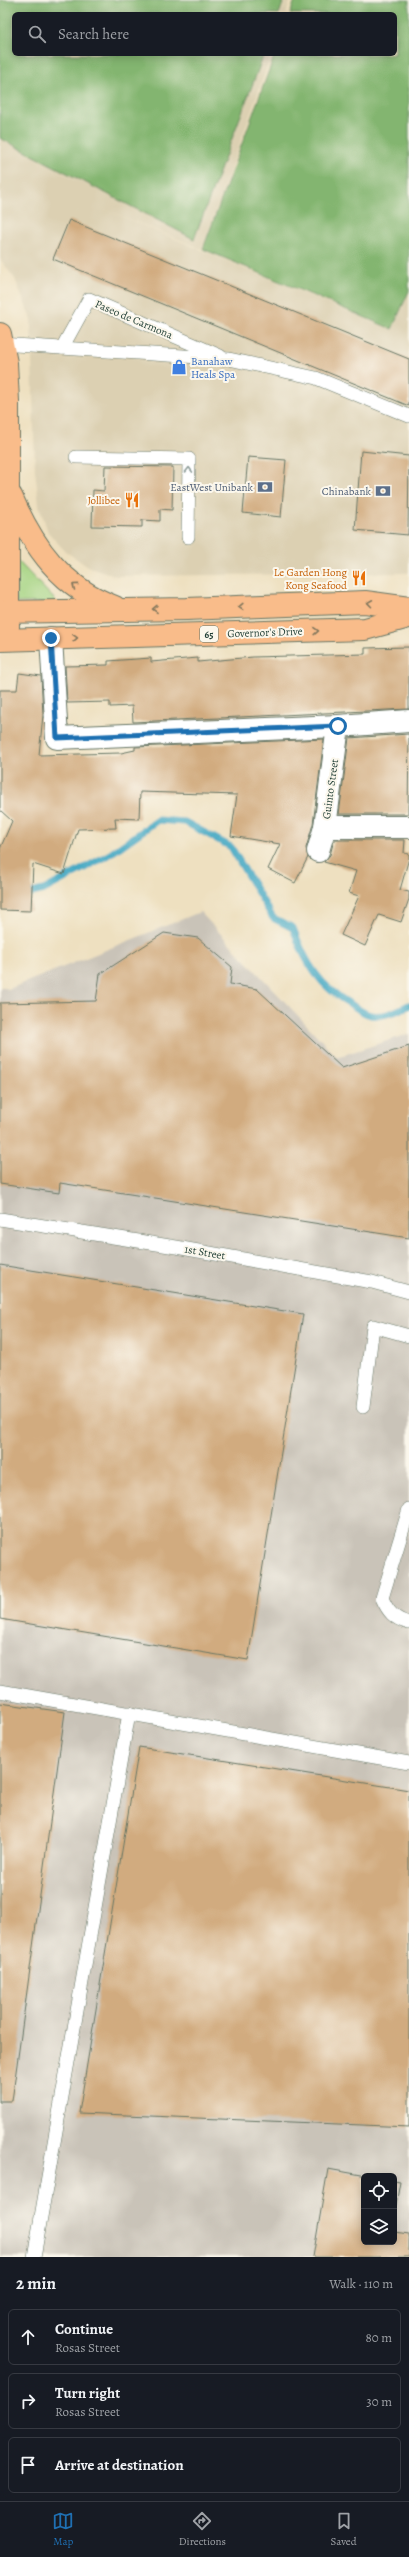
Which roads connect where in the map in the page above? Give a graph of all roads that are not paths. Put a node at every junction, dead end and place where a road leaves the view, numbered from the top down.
1 (1, 340) edge
2 (62, 348) junction
3 (229, 359) junction
4 (409, 416) edge
5 (76, 457) dead end
6 (7, 488) junction
7 (188, 537) dead end
8 (409, 608) edge
9 (122, 610) junction
10 (4, 612) edge
11 (409, 617) edge
12 (51, 638) junction
13 (4, 640) edge
14 (409, 721) edge
15 (338, 726) junction
16 (325, 827) junction
17 (409, 827) edge
18 (318, 851) dead end
19 (0, 1219) edge
20 (409, 1292) edge
21 (409, 1336) edge
22 (362, 1408) dead end
23 (409, 1509) edge
24 (409, 1623) edge
25 (0, 1690) edge
26 (129, 1713) junction
27 (409, 1763) edge
28 (34, 2257) edge

1 - 2 lane, Paseo de Carmona
1 - 6 highway
2 - 3 lane, Paseo de Carmona
2 - 3 lane, Paseo de Carmona
3 - 4 lane, Paseo de Carmona
7 -> 5 lane
9 -> 6 highway
6 - 10 highway
8 -> 9 highway
9 - 10 highway
10 - 13 highway
12 -> 11 highway, Governor's Drive / 65
12 - 13 highway, Governor's Drive / 65
12 - 15 street
14 - 15 street
15 - 16 street, Guinto Street
16 - 17 street
16 - 18 street, Guinto Street
19 - 20 lane, 1st Street
21 - 22 lane
23 - 24 lane
25 - 26 lane
26 - 27 lane
26 - 28 lane

